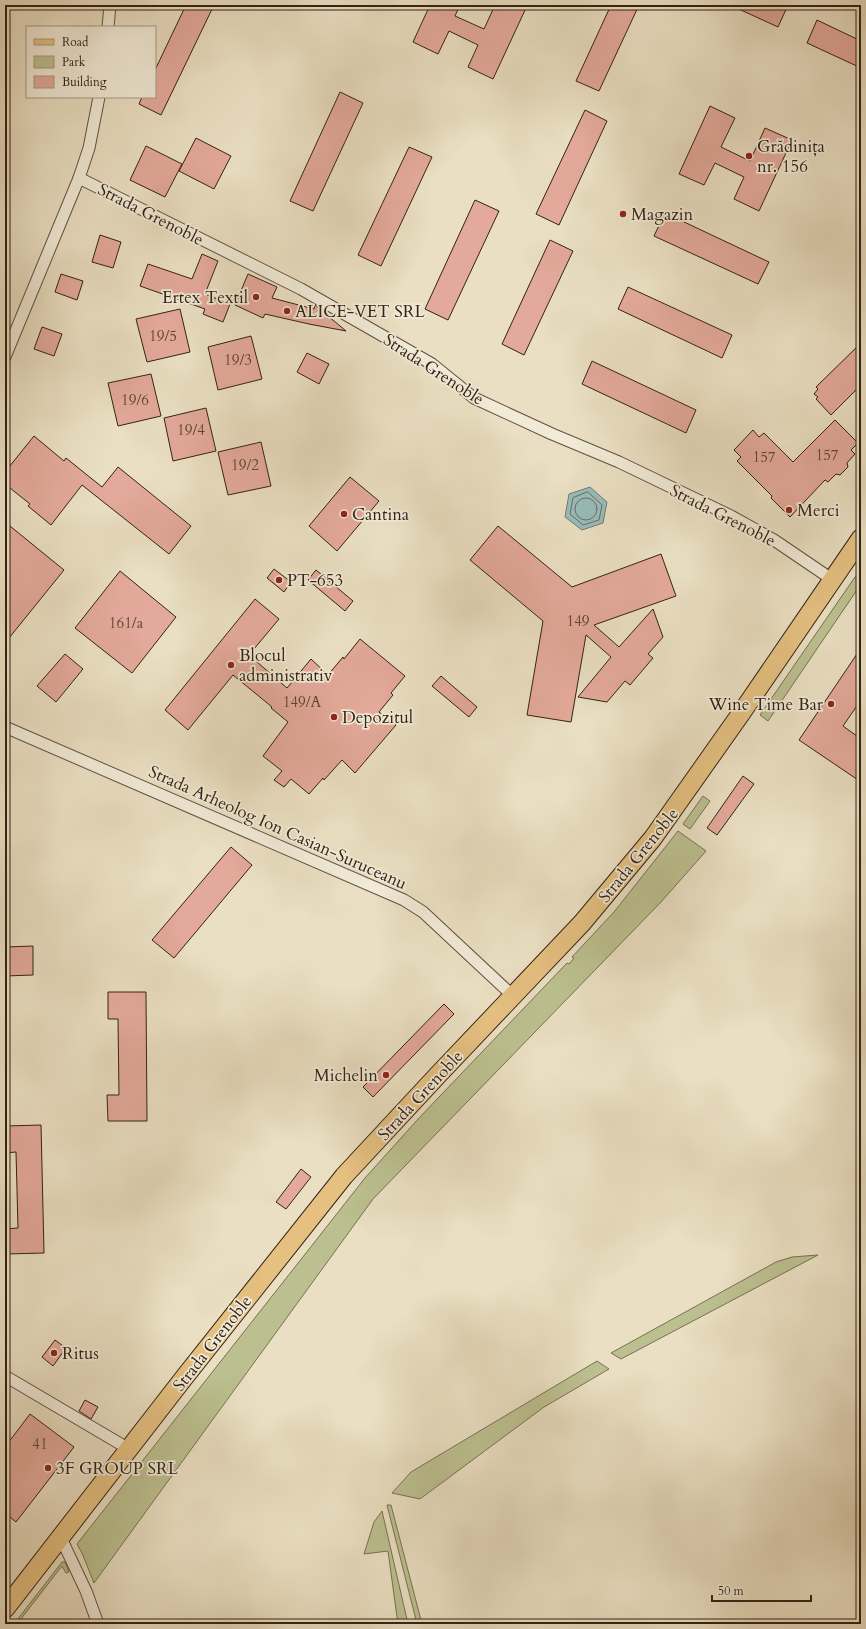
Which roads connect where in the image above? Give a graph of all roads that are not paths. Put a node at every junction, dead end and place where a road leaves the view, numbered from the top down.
1 (110, 5) edge
2 (108, 26) edge
3 (100, 98) edge
4 (79, 178) junction
5 (5, 357) edge
6 (861, 538) edge
7 (833, 580) junction
8 (5, 727) edge
9 (513, 996) junction
10 (5, 1376) edge
11 (129, 1449) junction
12 (60, 1536) junction
13 (5, 1609) edge
14 (98, 1624) edge

1 - 2 street
3 - 4 street
4 - 5 street
4 - 7 street, Strada Grenoble
6 - 7 main road, Strada Grenoble
7 - 9 main road, Strada Grenoble
8 - 9 street, Strada Arheolog Ion Casian-Suruceanu
9 - 11 main road, Strada Grenoble
10 - 11 street
11 - 12 main road, Strada Grenoble
12 - 13 main road, Strada Grenoble
12 - 14 street

